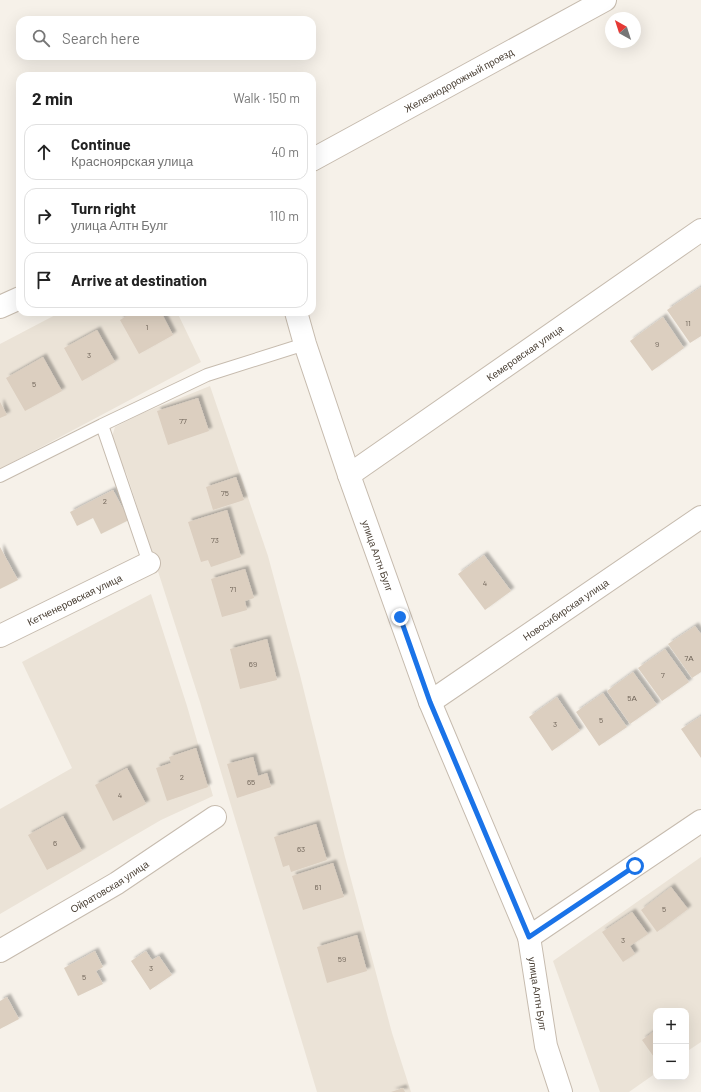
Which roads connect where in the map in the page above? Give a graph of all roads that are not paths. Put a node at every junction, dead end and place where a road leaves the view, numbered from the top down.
1 (605, 0) edge
2 (316, 158) edge
3 (701, 230) edge
4 (16, 300) edge
5 (0, 307) edge
6 (297, 316) edge
7 (304, 344) junction
8 (102, 425) junction
9 (349, 475) junction
10 (0, 476) edge
11 (701, 518) edge
12 (149, 563) joint
13 (0, 636) edge
14 (430, 702) junction
15 (215, 817) dead end
16 (701, 821) edge
17 (529, 937) junction
18 (0, 952) edge
19 (561, 1092) edge

1 - 2 street, Железнодорожный проезд
3 - 9 street, Кемеровская улица
4 - 5 street
6 - 7 street, улица Алтн Булг
7 - 8 lane
7 - 9 street, улица Алтн Булг
8 - 10 lane
8 - 12 lane
9 - 14 street, улица Алтн Булг
11 - 14 street, Новосибирская улица
12 - 13 street, Кетченеровская улица
14 - 17 street, улица Алтн Булг
15 - 18 street, Ойратовская улица
16 - 17 street
17 - 19 street, улица Алтн Булг

